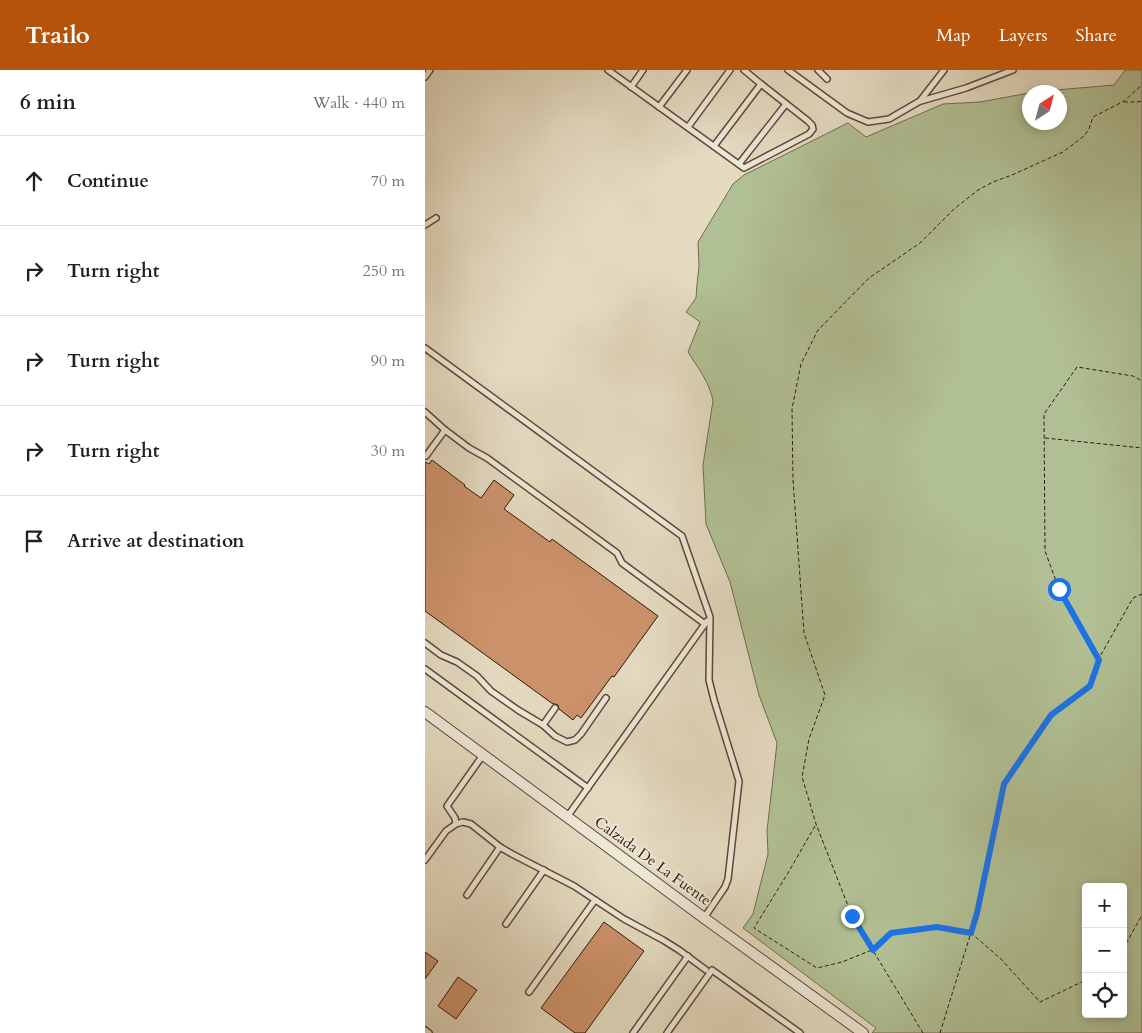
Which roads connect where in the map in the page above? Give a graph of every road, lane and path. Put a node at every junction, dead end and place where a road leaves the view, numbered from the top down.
1 (430, 70) edge
2 (608, 70) edge
3 (643, 70) edge
4 (687, 70) edge
5 (731, 70) edge
6 (744, 70) edge
7 (788, 70) edge
8 (818, 70) edge
9 (943, 70) edge
10 (1013, 70) edge
11 (425, 77) edge
12 (827, 79) dead end
13 (761, 84) junction
14 (1142, 85) edge
15 (631, 87) junction
16 (921, 101) junction
17 (1142, 101) edge
18 (1124, 102) junction
19 (786, 104) junction
20 (659, 106) junction
21 (688, 127) junction
22 (714, 146) junction
23 (739, 164) junction
24 (436, 218) dead end
25 (425, 225) edge
26 (425, 348) edge
27 (1142, 380) edge
28 (425, 412) edge
29 (445, 430) junction
30 (1044, 438) junction
31 (1142, 448) edge
32 (425, 456) edge
33 (1142, 594) edge
34 (710, 617) junction
35 (705, 624) junction
36 (425, 643) edge
37 (1099, 660) junction
38 (425, 669) edge
39 (606, 698) dead end
40 (555, 708) dead end
41 (425, 712) edge
42 (543, 725) junction
43 (483, 754) junction
44 (588, 788) junction
45 (567, 816) junction
46 (456, 824) junction
47 (816, 824) junction
48 (500, 847) junction
49 (425, 860) edge
50 (544, 870) junction
51 (467, 895) dead end
52 (595, 900) junction
53 (1142, 915) edge
54 (704, 918) junction
55 (506, 924) dead end
56 (971, 933) junction
57 (1127, 942) edge
58 (873, 950) junction
59 (688, 956) junction
60 (707, 970) dead end
61 (1082, 982) edge
62 (529, 992) dead end
63 (425, 1030) edge
64 (429, 1033) edge
65 (633, 1033) edge
66 (667, 1033) edge
67 (800, 1033) edge
68 (863, 1033) edge
69 (923, 1033) edge
70 (940, 1033) edge

1 - 11 lane
2 - 15 lane
3 - 15 lane
4 - 20 lane
5 - 21 lane
6 - 13 lane
7 - 16 lane
8 - 12 lane
9 - 16 lane
10 - 16 lane
13 - 19 lane
13 - 22 lane
14 - 18 path
15 - 20 lane
17 - 18 path
18 - 47 path
19 - 23 lane
19 - 23 lane
20 - 21 lane
21 - 22 lane
22 - 23 lane
24 - 25 lane
26 - 34 lane
27 - 30 path
28 - 29 lane
29 - 32 lane
29 - 35 lane
30 - 31 path
30 - 37 path
33 - 37 path
34 - 35 lane
34 - 54 lane
35 - 44 lane
36 - 42 lane
37 - 56 path
38 - 44 lane
39 - 42 lane
40 - 42 lane
41 - 43 street, Calzada De La Fuente
43 - 45 street, Calzada De La Fuente
43 - 46 lane
44 - 45 lane
45 - 54 street, Calzada De La Fuente
46 - 48 lane
46 - 49 lane
47 - 58 path
47 - 58 path
48 - 50 lane
48 - 51 lane
50 - 52 lane
50 - 55 lane
52 - 59 lane
52 - 62 lane
53 - 57 path
54 - 68 street, Calzada De La Fuente
56 - 58 path
56 - 61 path
56 - 70 path
58 - 69 path
59 - 60 lane
59 - 65 lane
63 - 64 lane
66 - 67 lane

